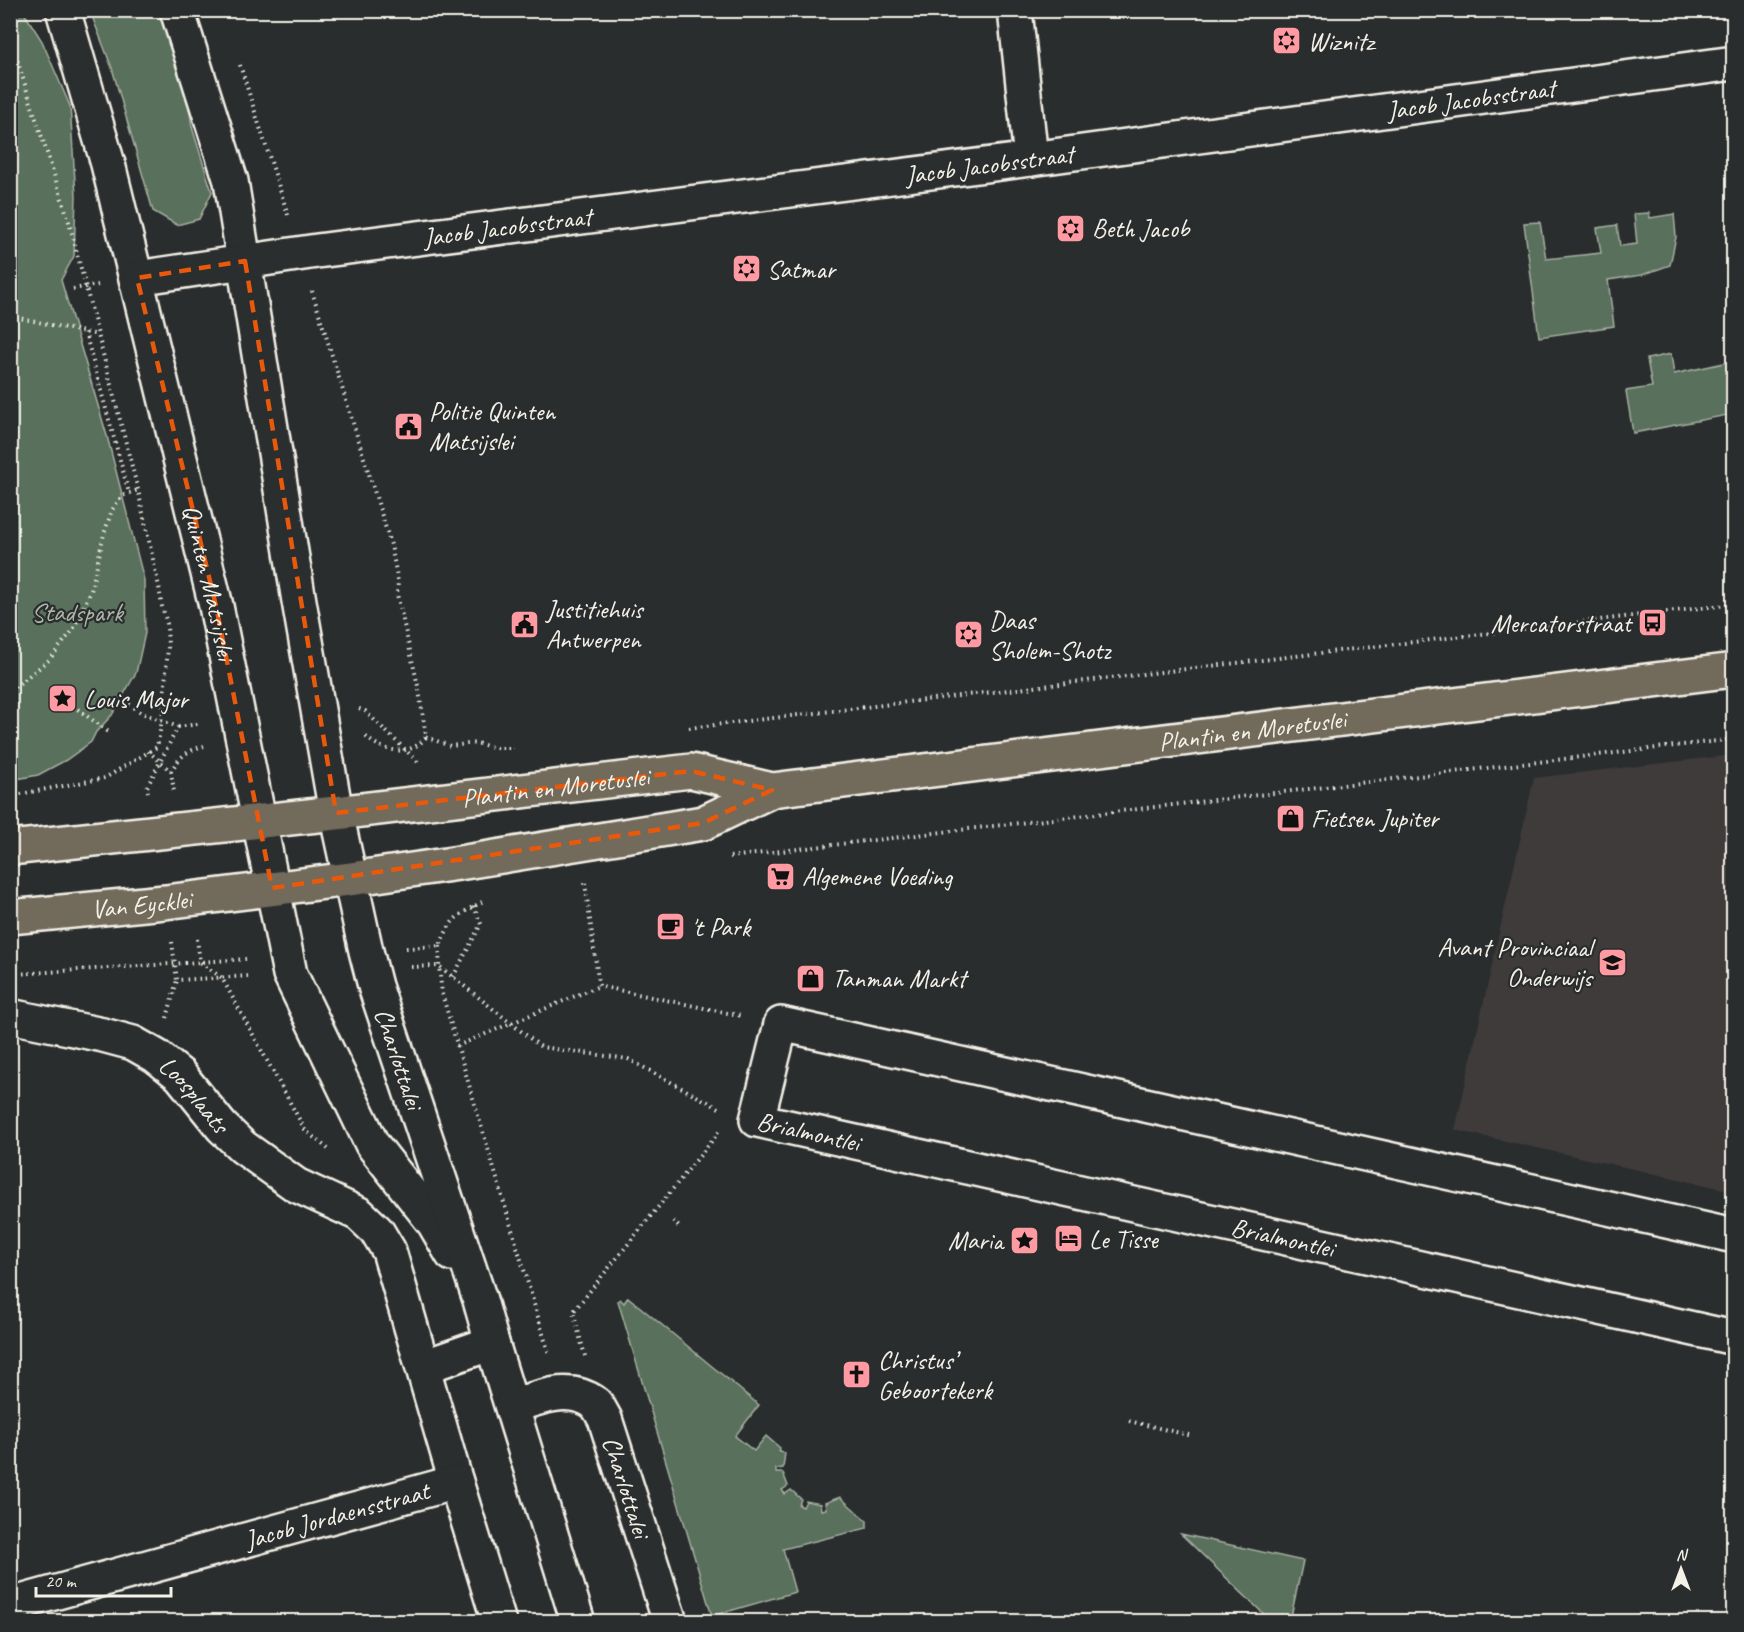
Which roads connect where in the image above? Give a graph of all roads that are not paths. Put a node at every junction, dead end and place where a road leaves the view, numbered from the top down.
1 (63, 10) edge
2 (177, 10) edge
3 (1015, 10) edge
4 (1734, 63) edge
5 (1031, 159) junction
6 (245, 261) junction
7 (137, 279) junction
8 (1734, 670) edge
9 (772, 790) junction
10 (336, 813) junction
11 (259, 821) junction
12 (10, 848) edge
13 (350, 879) junction
14 (272, 888) junction
15 (10, 916) edge
16 (10, 1016) edge
17 (1734, 1236) edge
18 (480, 1300) junction
19 (1734, 1338) edge
20 (492, 1344) junction
21 (423, 1367) junction
22 (512, 1406) junction
23 (456, 1482) junction
24 (10, 1605) edge
25 (499, 1622) edge
26 (578, 1622) edge
27 (670, 1622) edge

1 - 7 street, Quinten Matsijslei
2 - 6 street
3 - 5 street
4 - 5 street, Jacob Jacobsstraat
5 - 6 street, Jacob Jacobsstraat
6 - 7 street
6 - 10 street
7 - 11 street, Quinten Matsijslei
8 - 9 main road, Plantin en Moretuslei
9 - 10 main road, Plantin en Moretuslei
9 - 13 main road, Plantin en Moretuslei
10 - 11 main road, Plantin en Moretuslei
10 - 13 street, Charlottalei
11 - 12 main road
11 - 14 street, Quinten Matsijslei
13 - 14 main road, Van Eycklei
13 - 18 street, Charlottalei
14 - 15 main road, Van Eycklei
14 - 18 street, Charlottalei
16 - 21 street, Loosplaats
17 - 19 street, Brialmontlei
18 - 20 street, Charlottalei
20 - 21 street
20 - 22 street, Charlottalei
21 - 23 street
22 - 26 street, Charlottalei
22 - 27 street, Charlottalei
23 - 24 street, Jacob Jordaensstraat
23 - 25 street

